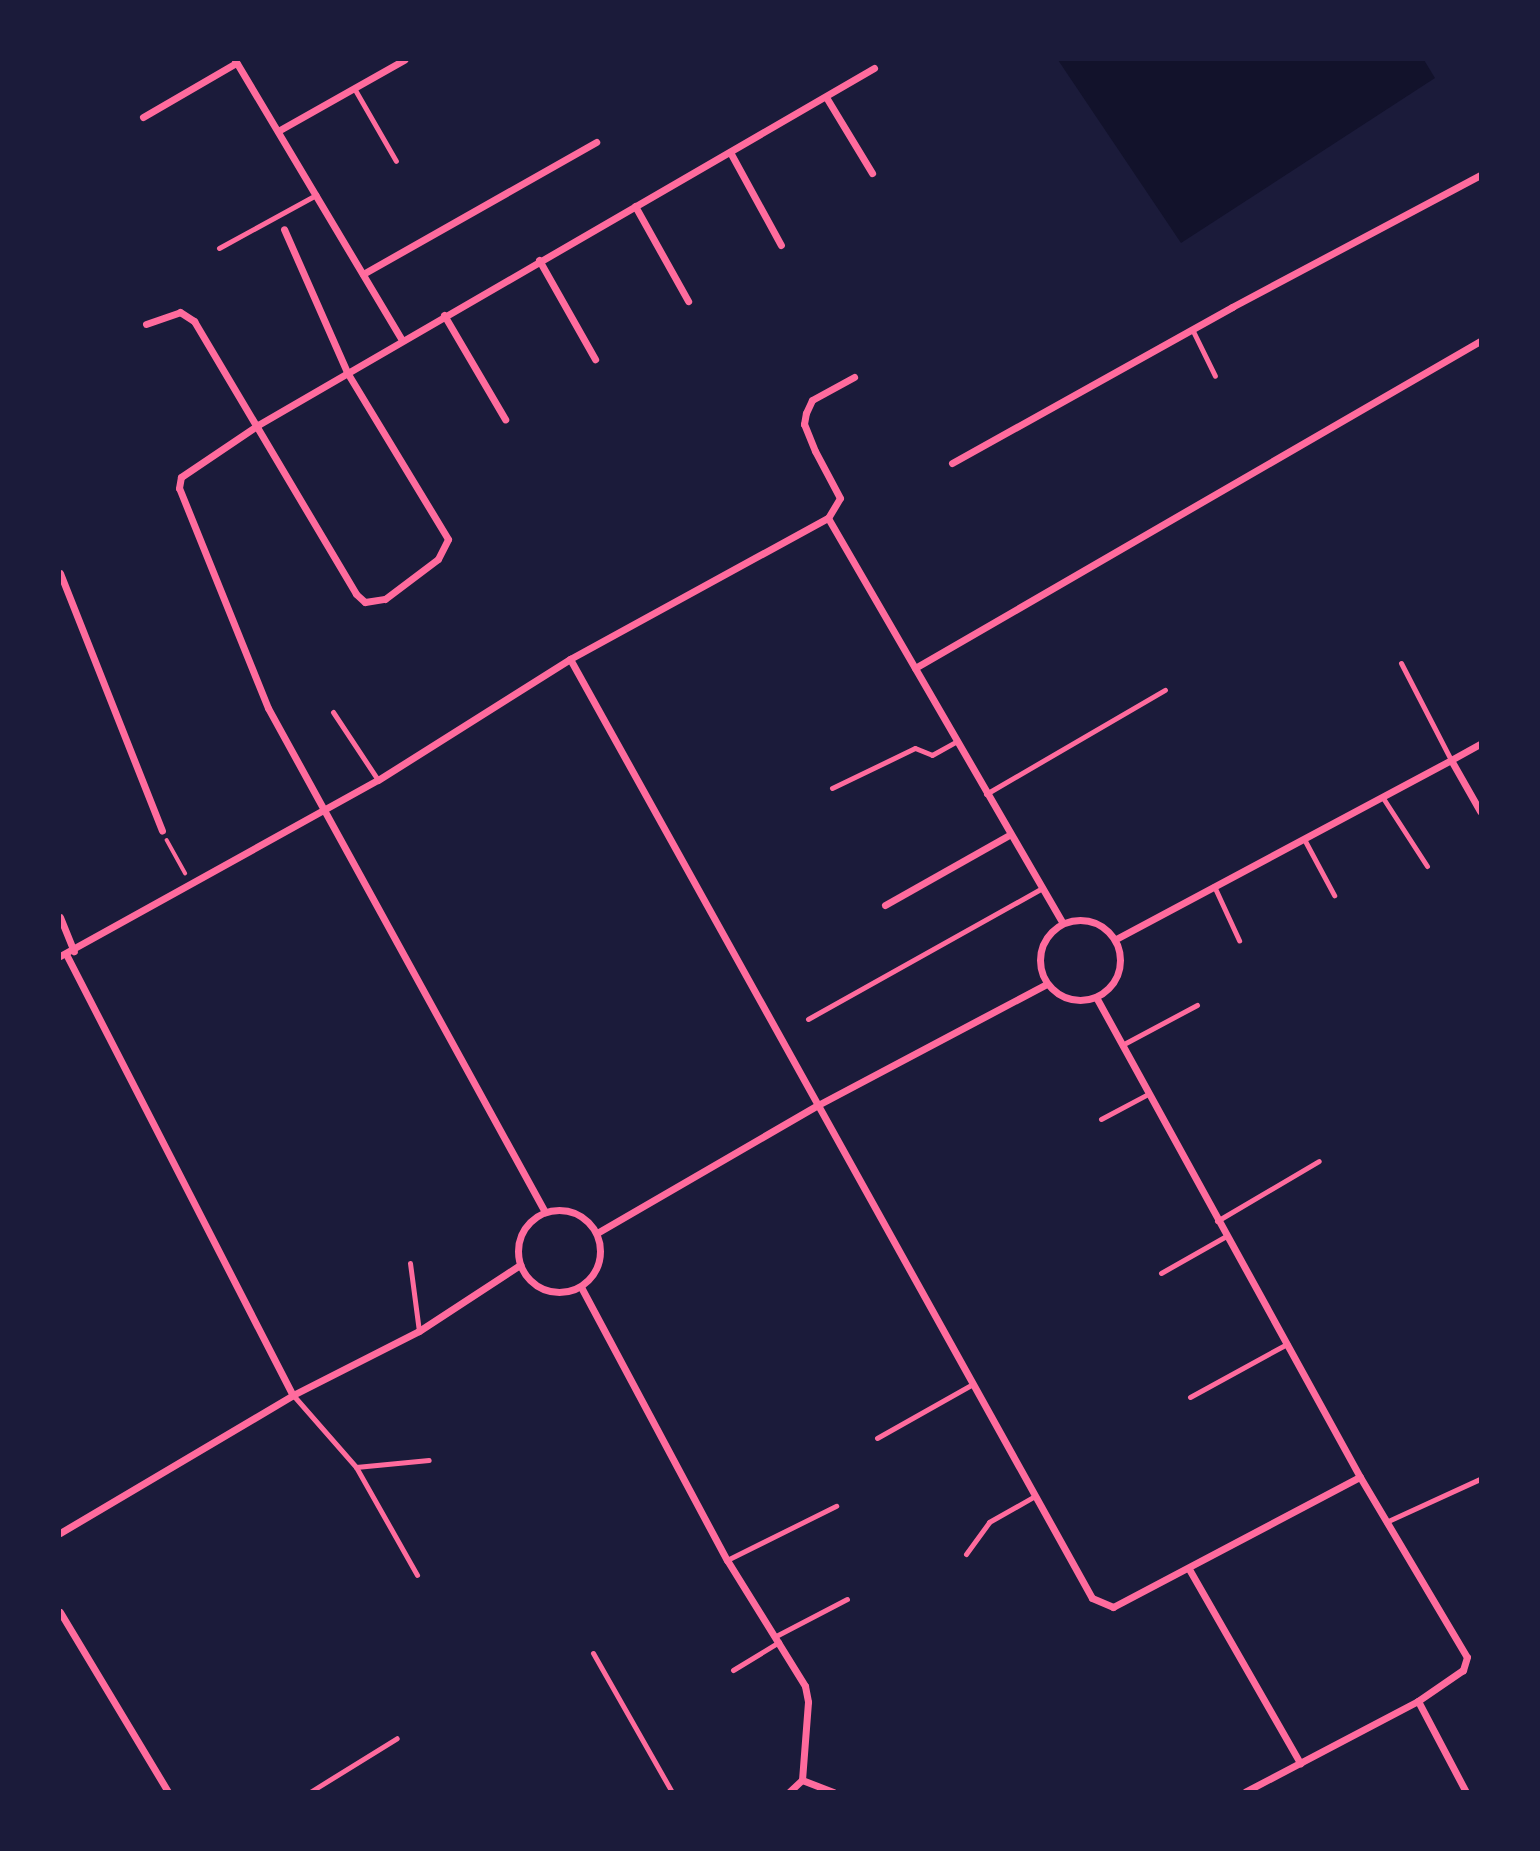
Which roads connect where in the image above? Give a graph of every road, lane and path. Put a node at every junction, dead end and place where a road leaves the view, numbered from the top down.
1 (404, 60) edge
2 (235, 61) edge
3 (874, 68) dead end
4 (354, 88) junction
5 (826, 97) junction
6 (142, 117) dead end
7 (278, 131) junction
8 (596, 142) dead end
9 (730, 152) junction
10 (396, 161) dead end
11 (872, 173) dead end
12 (1480, 175) edge
13 (316, 195) junction
14 (635, 206) junction
15 (284, 229) dead end
16 (781, 245) dead end
17 (219, 248) dead end
18 (539, 261) junction
19 (363, 274) junction
20 (688, 301) dead end
21 (444, 315) junction
22 (146, 324) dead end
23 (1192, 328) junction
24 (402, 340) junction
25 (1480, 341) edge
26 (595, 359) dead end
27 (347, 372) junction
28 (1215, 376) dead end
29 (854, 377) dead end
30 (505, 419) dead end
31 (258, 425) junction
32 (952, 463) dead end
33 (828, 518) junction
34 (60, 573) edge
35 (570, 659) junction
36 (1401, 663) dead end
37 (915, 668) junction
38 (1165, 691) dead end
39 (333, 712) dead end
40 (955, 742) junction
41 (1480, 744) edge
42 (1451, 761) junction
43 (377, 780) junction
44 (832, 788) dead end
45 (986, 794) junction
46 (1382, 798) junction
47 (325, 810) junction
48 (1480, 811) edge
49 (162, 830) joint
50 (1009, 835) junction
51 (1304, 839) junction
52 (1427, 866) dead end
53 (190, 885) junction
54 (1214, 886) junction
55 (1042, 888) junction
56 (1334, 895) dead end
57 (885, 905) dead end
58 (60, 917) edge
59 (1063, 923) junction
60 (1116, 939) junction
61 (1239, 940) dead end
62 (66, 954) edge
63 (1047, 984) junction
64 (1097, 997) junction
65 (1197, 1005) dead end
66 (808, 1019) dead end
67 (1122, 1045) junction
68 (1148, 1094) junction
69 (818, 1105) junction
70 (1101, 1119) dead end
71 (1319, 1161) dead end
72 (545, 1212) junction
73 (1217, 1221) junction
74 (597, 1233) junction
75 (1226, 1236) junction
76 (410, 1263) dead end
77 (520, 1265) junction
78 (1161, 1273) dead end
79 (581, 1287) junction
80 (419, 1331) junction
81 (1287, 1344) junction
82 (973, 1384) junction
83 (293, 1395) junction
84 (1190, 1398) dead end
85 (877, 1438) dead end
86 (429, 1460) dead end
87 (356, 1467) junction
88 (1360, 1477) junction
89 (1480, 1479) edge
90 (1035, 1496) junction
91 (836, 1506) dead end
92 (1386, 1522) junction
93 (60, 1533) edge
94 (966, 1554) dead end
95 (727, 1560) junction
96 (1189, 1569) junction
97 (417, 1575) dead end
98 (847, 1599) dead end
99 (60, 1612) edge
100 (777, 1639) junction
101 (593, 1653) dead end
102 (733, 1670) dead end
103 (1418, 1701) junction
104 (397, 1738) dead end
105 (1300, 1763) junction
106 (802, 1780) junction
107 (168, 1791) edge
108 (310, 1791) edge
109 (672, 1791) edge
110 (789, 1791) edge
111 (834, 1791) edge
112 (1245, 1791) edge
113 (1466, 1791) edge

1 - 4 street
2 - 6 street
2 - 7 street
3 - 5 street
4 - 7 street
4 - 10 lane
5 - 9 street
5 - 11 street
7 - 13 street
8 - 19 street
9 - 14 street
9 - 16 street
12 - 23 street
13 - 17 lane
13 - 19 street
14 - 18 street
14 - 20 street
15 - 27 street
18 - 21 street
18 - 26 street
19 - 24 street
21 - 24 street
21 - 30 street
22 - 31 street
23 - 28 lane
23 - 32 street
24 - 27 street
25 - 37 street
27 - 31 street
27 - 31 street
29 - 33 street
31 - 47 street
33 - 35 street
33 - 37 street
34 - 49 street
35 - 43 street
35 - 69 street
36 - 42 lane
37 - 40 street
38 - 45 lane
39 - 43 lane
40 - 44 lane
40 - 45 street
41 - 42 street
42 - 46 street
42 - 48 street
43 - 47 street
45 - 50 street
46 - 51 street
46 - 52 lane
47 - 53 street
47 - 72 street
49 - 53 path
50 - 55 street
50 - 57 street
51 - 54 street
51 - 56 lane
53 - 62 street
54 - 60 street
54 - 61 lane
55 - 59 street
55 - 66 lane
58 - 62 street
59 - 60 street
59 - 63 street
60 - 64 street
62 - 83 street
63 - 64 street
63 - 69 street
64 - 67 street
65 - 67 lane
67 - 68 street
68 - 70 lane
68 - 73 street
69 - 74 street
69 - 82 street
71 - 73 lane
72 - 74 street
72 - 77 street
73 - 75 street
74 - 79 street
75 - 78 lane
75 - 81 street
76 - 80 lane
77 - 79 street
77 - 80 street
79 - 95 street
80 - 83 street
81 - 84 lane
81 - 88 street
82 - 85 lane
82 - 90 street
83 - 87 lane
83 - 93 street
86 - 87 lane
87 - 97 lane
88 - 92 street
88 - 96 street
89 - 92 lane
90 - 94 lane
90 - 96 street
91 - 95 lane
92 - 103 street
95 - 100 street
96 - 105 street
98 - 100 lane
99 - 107 street
100 - 102 lane
100 - 106 street
101 - 109 lane
103 - 105 street
103 - 113 street
104 - 108 lane
105 - 112 street
106 - 110 street
106 - 111 street

